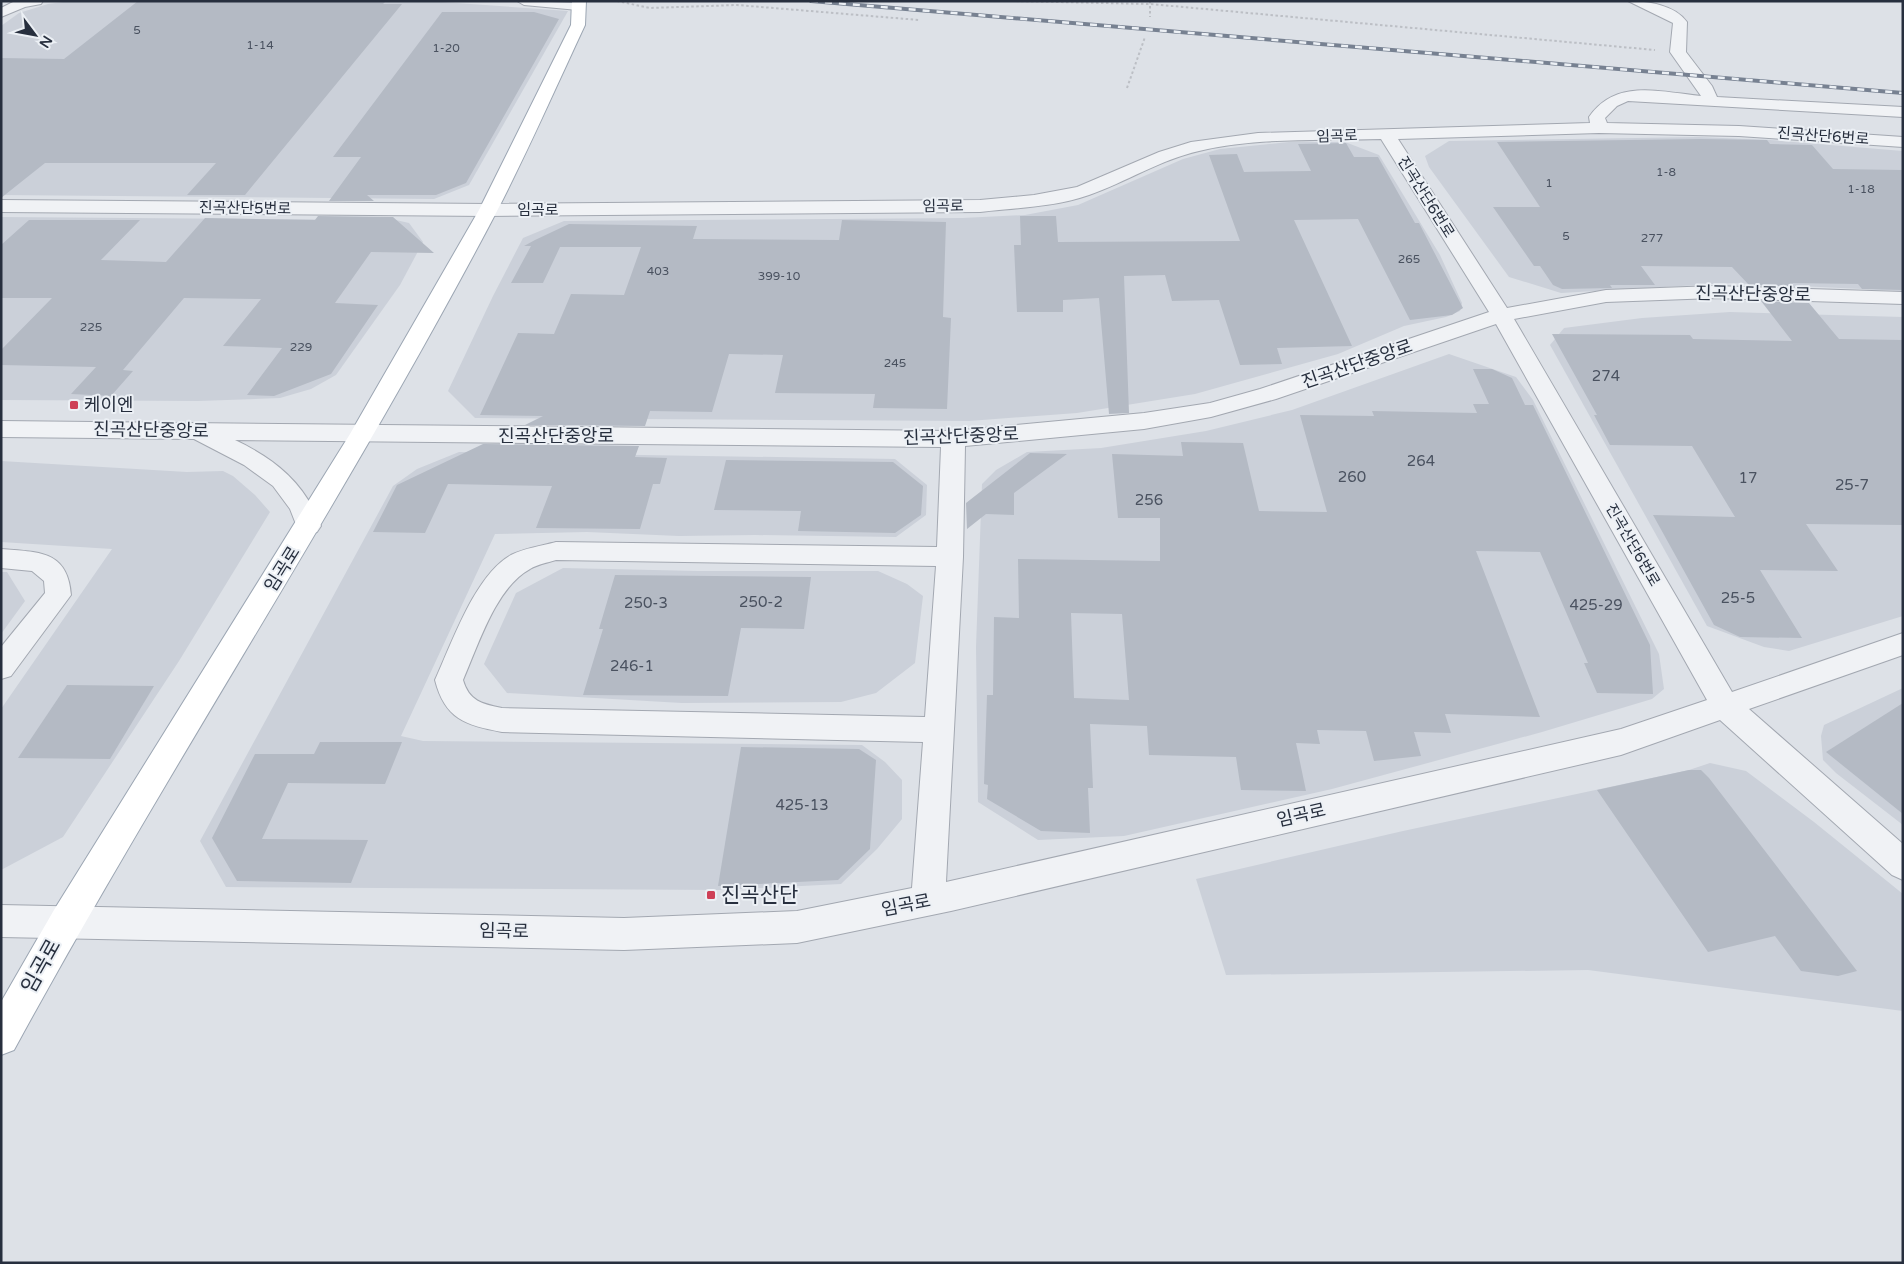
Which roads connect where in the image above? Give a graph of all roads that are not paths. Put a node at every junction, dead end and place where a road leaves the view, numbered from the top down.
1 (36, 1) edge
2 (524, 1) edge
3 (1635, 1) edge
4 (579, 4) edge
5 (1, 13) edge
6 (1710, 102) junction
7 (1903, 112) edge
8 (1600, 128) junction
9 (1387, 135) junction
10 (1903, 142) edge
11 (1, 206) edge
12 (488, 210) junction
13 (1903, 298) edge
14 (1501, 316) junction
15 (1, 428) edge
16 (186, 430) junction
17 (362, 434) junction
18 (953, 439) junction
19 (308, 526) junction
20 (950, 557) junction
21 (1, 558) edge
22 (1903, 644) edge
23 (1, 668) edge
24 (1725, 706) junction
25 (938, 730) junction
26 (1903, 865) edge
27 (928, 901) junction
28 (1, 921) edge
29 (66, 921) junction
30 (1, 1037) edge

1 - 5 street
2 - 4 street
3 - 6 street
4 - 12 main road, 임곡로
6 - 7 street
6 - 8 street
8 - 9 street, 진곡산단6번로
8 - 10 street, 진곡산단6번로
9 - 12 street, 임곡로
9 - 14 street, 진곡산단6번로
11 - 12 street, 진곡산단5번로
12 - 17 main road, 임곡로
13 - 14 street, 진곡산단중앙로
14 - 18 street, 진곡산단중앙로
14 - 24 street, 진곡산단6번로
15 - 16 street, 진곡산단중앙로
16 - 17 street, 진곡산단중앙로
16 - 19 street
17 - 18 street, 진곡산단중앙로
17 - 19 main road, 임곡로
18 - 20 street
19 - 29 main road, 임곡로
20 - 25 street
20 - 25 street
21 - 23 street
22 - 24 street
24 - 26 street, 진곡산단6번로
24 - 27 street, 임곡로
25 - 27 street
27 - 29 street, 임곡로
28 - 29 street
29 - 30 main road, 임곡로

